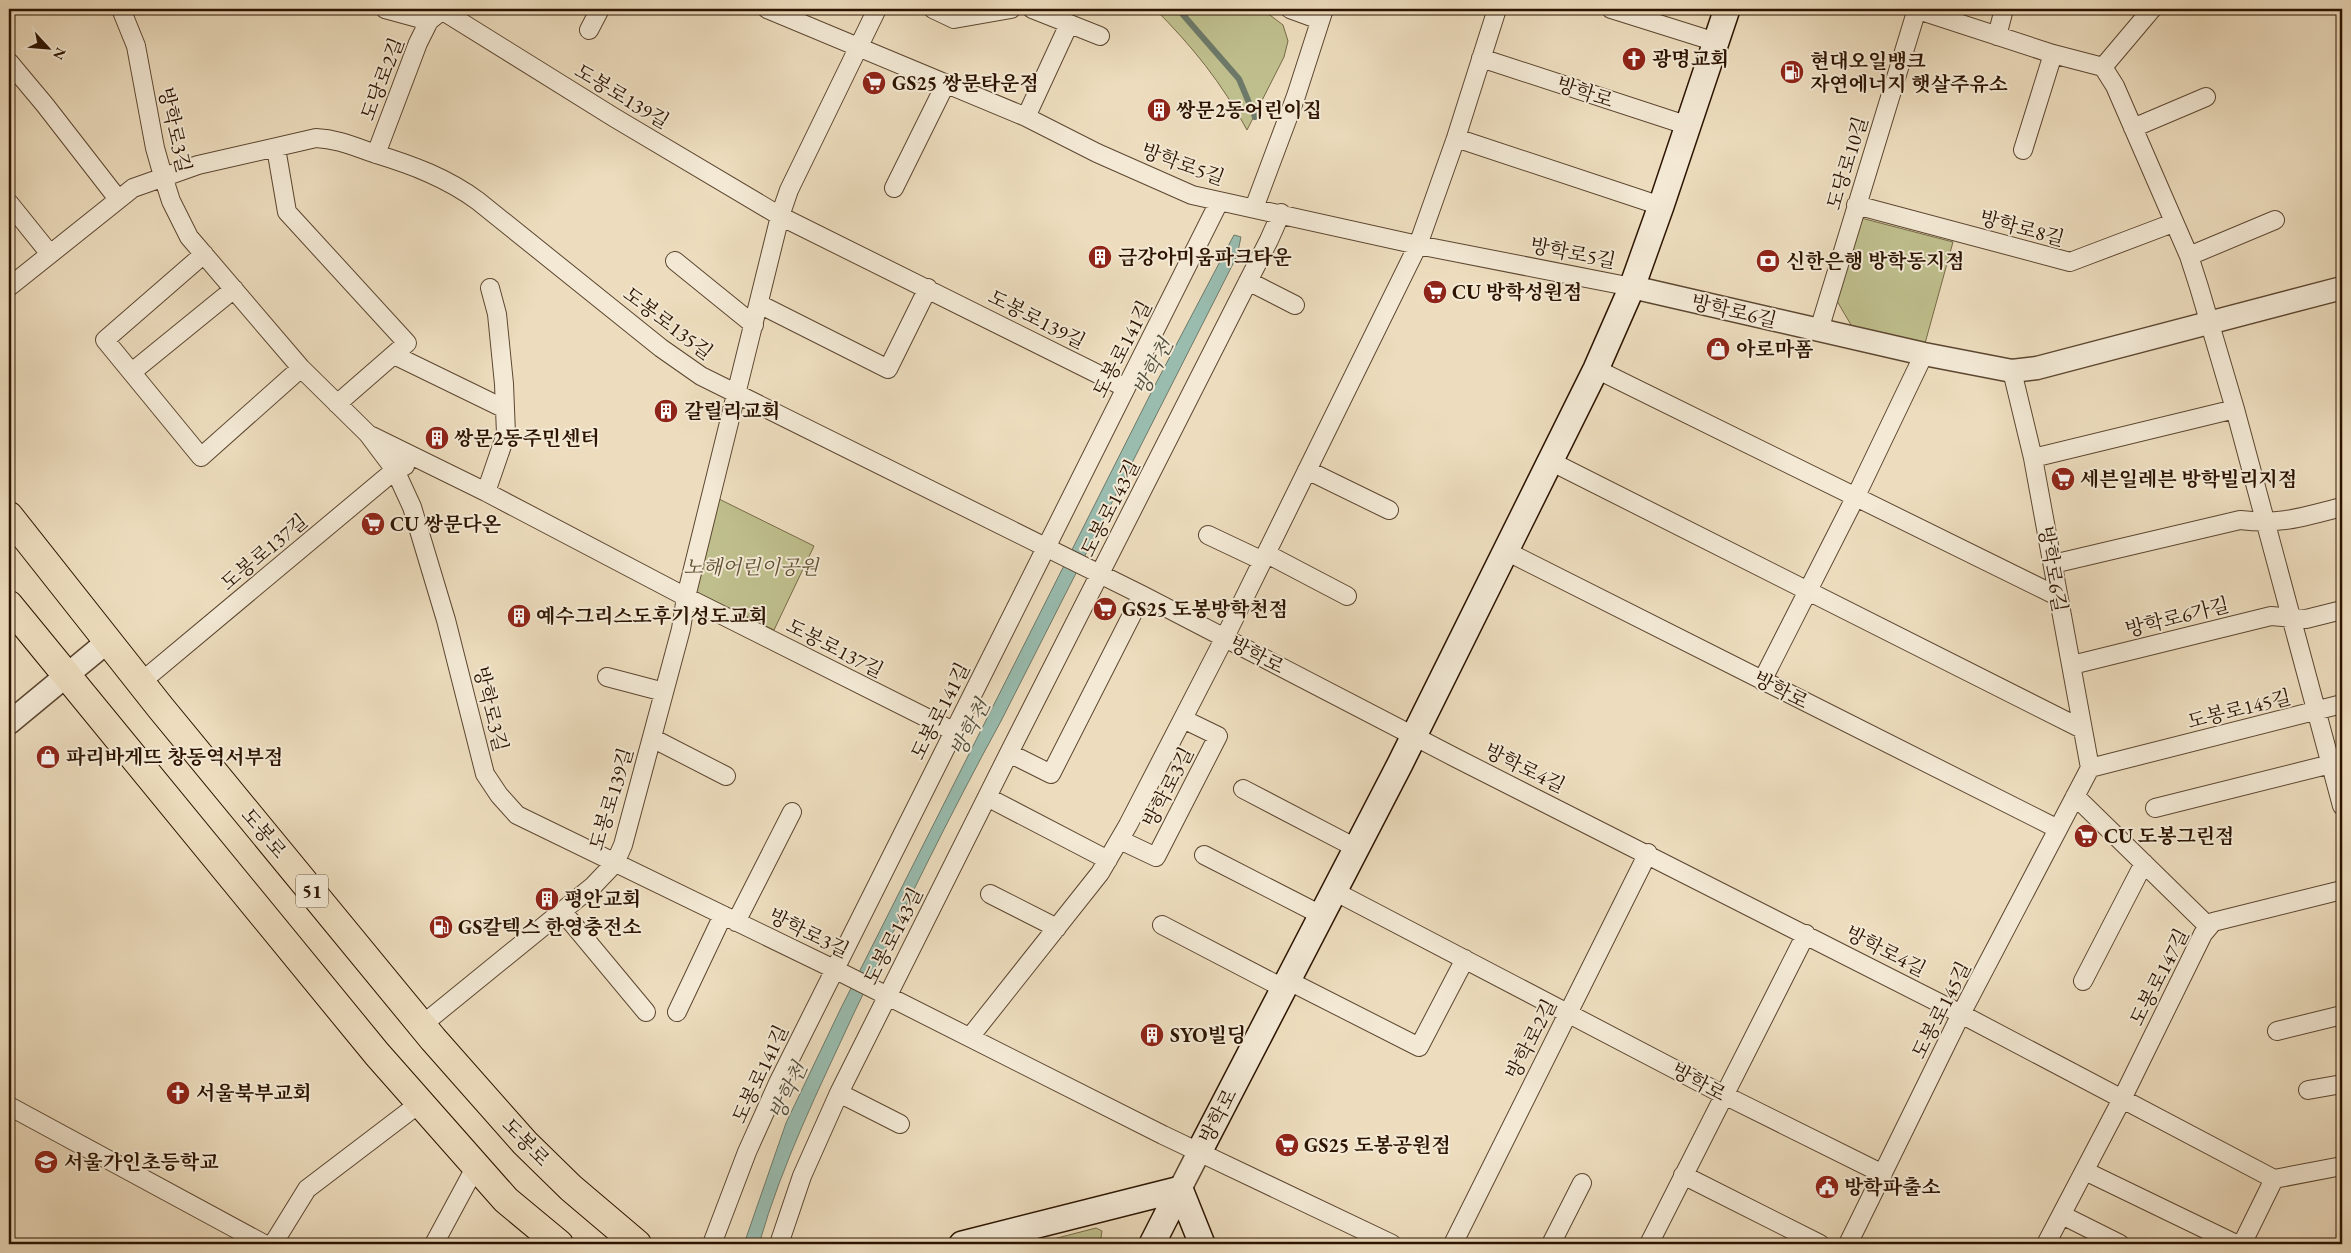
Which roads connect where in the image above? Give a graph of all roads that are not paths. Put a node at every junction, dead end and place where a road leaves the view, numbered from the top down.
1 (122, 9) edge
2 (385, 9) edge
3 (600, 9) edge
4 (767, 9) edge
5 (877, 9) edge
6 (933, 9) edge
7 (1011, 9) edge
8 (1032, 9) edge
9 (1290, 9) edge
10 (1497, 9) edge
11 (1611, 9) edge
12 (1727, 9) edge
13 (1916, 9) edge
14 (2004, 9) edge
15 (2152, 9) edge
16 (439, 14) edge
17 (1322, 14) edge
18 (1069, 24) junction
19 (589, 30) dead end
20 (1100, 36) dead end
21 (1997, 36) junction
22 (1716, 42) junction
23 (859, 49) junction
24 (2053, 54) junction
25 (1481, 58) junction
26 (9, 62) edge
27 (2103, 67) junction
28 (945, 85) junction
29 (2206, 98) dead end
30 (1026, 118) junction
31 (1689, 126) junction
32 (2133, 128) junction
33 (1456, 138) junction
34 (276, 148) junction
35 (2023, 150) dead end
36 (376, 154) junction
37 (163, 176) junction
38 (894, 188) dead end
39 (118, 199) junction
40 (1218, 202) junction
41 (9, 203) edge
42 (1856, 205) junction
43 (1662, 206) junction
44 (1254, 208) junction
45 (1281, 212) junction
46 (780, 216) junction
47 (2275, 220) dead end
48 (2173, 223) junction
49 (1418, 245) junction
50 (50, 254) junction
51 (204, 254) junction
52 (2189, 256) junction
53 (675, 261) dead end
54 (1248, 281) junction
55 (9, 287) edge
56 (1632, 287) junction
57 (490, 288) dead end
58 (928, 288) junction
59 (2342, 288) edge
60 (234, 289) junction
61 (759, 304) junction
62 (1295, 305) dead end
63 (2209, 323) junction
64 (754, 325) junction
65 (1819, 330) junction
66 (394, 354) junction
67 (1924, 354) junction
68 (302, 368) junction
69 (1596, 369) junction
70 (2012, 371) junction
71 (132, 372) junction
72 (1126, 388) junction
73 (738, 395) junction
74 (337, 404) junction
75 (505, 409) junction
76 (2234, 409) junction
77 (368, 434) junction
78 (2033, 458) junction
79 (419, 459) junction
80 (1550, 461) junction
81 (395, 470) junction
82 (1307, 470) junction
83 (486, 492) junction
84 (1855, 498) junction
85 (2342, 506) edge
86 (1389, 510) dead end
87 (9, 516) edge
88 (2266, 524) junction
89 (1208, 535) dead end
90 (1046, 547) junction
91 (1504, 550) junction
92 (1265, 558) junction
93 (2053, 564) junction
94 (1100, 574) junction
95 (1808, 591) junction
96 (1142, 595) junction
97 (1348, 596) dead end
98 (2057, 596) junction
99 (686, 597) junction
100 (9, 605) edge
101 (2342, 610) edge
102 (2292, 618) junction
103 (1224, 639) junction
104 (107, 642) junction
105 (2072, 665) junction
106 (68, 674) junction
107 (607, 678) dead end
108 (1762, 681) junction
109 (140, 683) junction
110 (664, 692) junction
111 (2342, 704) edge
112 (2317, 710) junction
113 (1182, 719) junction
114 (9, 723) edge
115 (2082, 729) junction
116 (953, 731) junction
117 (1414, 735) junction
118 (652, 738) junction
119 (1009, 753) junction
120 (2331, 764) junction
121 (2090, 768) junction
122 (726, 776) dead end
123 (1243, 789) dead end
124 (2075, 796) junction
125 (987, 798) junction
126 (2341, 799) edge
127 (2154, 808) dead end
128 (792, 812) dead end
129 (2058, 829) junction
130 (1120, 840) junction
131 (1356, 848) junction
132 (1648, 853) junction
133 (1204, 855) dead end
134 (1108, 860) junction
135 (615, 863) junction
136 (2144, 863) junction
137 (2342, 890) edge
138 (1334, 891) junction
139 (990, 894) dead end
140 (562, 911) junction
141 (1322, 914) junction
142 (730, 919) junction
143 (1162, 925) dead end
144 (2209, 927) junction
145 (1057, 928) junction
146 (1806, 934) junction
147 (1465, 959) junction
148 (834, 969) junction
149 (2082, 980) dead end
150 (1285, 984) junction
151 (887, 996) junction
152 (646, 1012) dead end
153 (677, 1012) dead end
154 (1568, 1014) junction
155 (1962, 1014) junction
156 (2342, 1015) edge
157 (422, 1025) junction
158 (2277, 1030) dead end
159 (970, 1037) junction
160 (2342, 1084) edge
161 (2308, 1090) dead end
162 (839, 1094) junction
163 (1724, 1095) junction
164 (2122, 1099) junction
165 (420, 1103) junction
166 (9, 1106) edge
167 (900, 1124) dead end
168 (1199, 1152) junction
169 (476, 1166) junction
170 (2342, 1166) edge
171 (2085, 1172) junction
172 (1883, 1174) junction
173 (1683, 1176) junction
174 (2274, 1179) junction
175 (1582, 1184) dead end
176 (1180, 1189) junction
177 (2062, 1215) junction
178 (264, 1244) edge
179 (273, 1244) edge
180 (434, 1244) edge
181 (559, 1244) edge
182 (637, 1244) edge
183 (712, 1244) edge
184 (779, 1244) edge
185 (962, 1244) edge
186 (1152, 1244) edge
187 (1202, 1244) edge
188 (1392, 1244) edge
189 (1453, 1244) edge
190 (1551, 1244) edge
191 (1649, 1244) edge
192 (1820, 1244) edge
193 (1848, 1244) edge
194 (2046, 1244) edge
195 (2120, 1244) edge
196 (2236, 1244) edge
197 (2242, 1244) edge

1 - 37 street, 방학로3길
2 - 16 street, 도당로2길
3 - 19 street
4 - 23 street, 방학로5길
5 - 23 street, 도봉로139길
6 - 7 street
8 - 18 street
9 - 17 street
10 - 25 street
11 - 22 street
12 - 22 main road, 방학로
13 - 21 street
13 - 42 street, 도당로10길
14 - 21 street
15 - 27 street
16 - 36 street, 도당로2길
16 - 46 street, 도봉로139길
17 - 44 street
18 - 20 street
18 - 30 street
21 - 24 street
22 - 31 main road, 방학로
23 - 28 street, 방학로5길
23 - 46 street, 도봉로139길
24 - 27 street
24 - 35 street
25 - 31 street, 방학로
25 - 33 street
26 - 39 street
27 - 32 street
28 - 30 street, 방학로5길
28 - 38 street
29 - 32 street
30 - 40 street, 방학로5길
31 - 43 main road, 방학로
32 - 48 street
33 - 43 street
33 - 49 street
34 - 36 street, 도봉로135길
34 - 37 street, 도봉로135길
34 - 66 street
36 - 73 street, 도봉로135길
37 - 39 street, 도봉로135길
37 - 51 street, 방학로3길
39 - 50 street, 도봉로135길
40 - 44 street, 방학로5길
40 - 72 street, 도봉로141길
41 - 50 street
42 - 48 street, 방학로8길
42 - 65 street, 도당로10길
43 - 56 main road, 방학로
44 - 45 street, 방학로5길
45 - 49 street, 방학로5길
45 - 54 street, 도봉로143길
46 - 58 street, 도봉로139길
46 - 61 street, 도봉로139길
47 - 52 street
48 - 52 street
49 - 56 street, 방학로5길
49 - 82 street
50 - 55 street, 도봉로135길
51 - 60 street, 방학로3길
51 - 71 street
52 - 63 street
53 - 64 street
54 - 62 street
54 - 94 street, 도봉로143길
56 - 65 street, 방학로6길
56 - 69 main road, 방학로
57 - 75 street
58 - 61 street
58 - 72 street, 도봉로139길
59 - 63 street, 방학로6길
60 - 68 street, 방학로3길
60 - 71 street
61 - 64 street, 도봉로139길
63 - 70 street, 방학로6길
63 - 76 street
64 - 73 street, 도봉로139길
65 - 67 street, 방학로6길
66 - 74 street
66 - 75 street
67 - 70 street, 방학로6길
67 - 84 street
68 - 71 street
68 - 74 street, 방학로3길
69 - 80 main road, 방학로
69 - 84 street
70 - 78 street, 방학로6길
72 - 90 street, 도봉로141길
73 - 90 street, 도봉로135길
73 - 99 street, 도봉로139길
74 - 77 street, 방학로3길
75 - 83 street
76 - 78 street
76 - 88 street
77 - 79 street, 도봉로137길
77 - 81 street, 방학로3길
78 - 93 street, 방학로6길
79 - 81 street, 도봉로137길
79 - 83 street, 도봉로137길
80 - 91 main road, 방학로
80 - 95 street
81 - 109 street, 도봉로137길
81 - 135 street, 방학로3길
82 - 86 street
82 - 92 street
83 - 99 street, 도봉로137길
84 - 95 street
84 - 98 street
85 - 88 street
87 - 104 main road, 도봉로 / 51
88 - 93 street
88 - 102 street
89 - 92 street
90 - 94 street, 도봉로135길
90 - 116 street, 도봉로141길
91 - 108 street, 방학로
91 - 117 main road, 방학로
92 - 97 street
92 - 103 street
93 - 98 street, 방학로6길
94 - 96 street, 방학로
94 - 119 street, 도봉로143길
95 - 108 street
95 - 115 street
96 - 103 street, 방학로
96 - 119 street
98 - 105 street, 방학로6길
99 - 110 street, 도봉로139길
99 - 116 street, 도봉로137길
100 - 106 main road, 51
101 - 102 street, 방학로6가길
102 - 105 street, 방학로6가길
102 - 112 street
103 - 113 street, 방학로3길
103 - 117 street, 방학로
104 - 106 street
104 - 109 main road, 도봉로 / 51
105 - 115 street, 방학로6길
106 - 114 street
106 - 165 main road, 51
107 - 110 street
108 - 129 street, 방학로
109 - 157 main road, 도봉로 / 51
110 - 118 street, 도봉로139길
111 - 112 street, 도봉로145길
112 - 120 street
112 - 121 street, 도봉로145길
113 - 130 street, 방학로3길
113 - 130 street, 방학로3길
115 - 121 street, 방학로6길
116 - 148 street, 도봉로141길
117 - 131 main road, 방학로
117 - 132 street, 방학로4길
118 - 122 street, 도봉로139길
118 - 135 street, 도봉로139길
119 - 125 street, 도봉로143길
120 - 126 street
120 - 127 street
121 - 124 street, 도봉로145길
123 - 131 street
124 - 129 street, 도봉로145길
124 - 136 street
125 - 134 street
125 - 151 street, 도봉로143길
128 - 142 street, 방학로3길
129 - 155 street, 도봉로145길
130 - 134 street, 방학로3길
131 - 138 main road, 방학로
132 - 146 street, 방학로4길
132 - 154 street, 방학로2길
133 - 141 street
134 - 145 street, 방학로3길
135 - 140 street, 도봉로139길
135 - 142 street, 방학로3길
136 - 144 street
136 - 149 street
137 - 144 street, 도봉로147길
138 - 141 main road, 방학로
138 - 147 street, 방학로
139 - 145 street
140 - 152 street
140 - 157 street, 도봉로139길
141 - 150 main road, 방학로
142 - 148 street, 방학로3길
142 - 153 street, 방학로3길
143 - 150 street
144 - 164 street, 도봉로147길
145 - 159 street, 방학로3길
146 - 155 street, 방학로4길
146 - 163 street
147 - 150 street
147 - 154 street, 방학로
148 - 151 street, 방학로3길
148 - 183 street, 도봉로141길
150 - 168 main road, 방학로
151 - 159 street, 방학로3길
151 - 162 street, 도봉로143길
154 - 163 street, 방학로
154 - 189 street, 방학로2길
155 - 164 street, 방학로4길
155 - 172 street, 도봉로145길
156 - 158 street
157 - 182 main road, 도봉로 / 51
159 - 168 street, 방학로3길
160 - 161 street
162 - 167 street
162 - 184 street, 도봉로143길
163 - 172 street, 방학로
163 - 173 street
164 - 171 street, 도봉로147길
164 - 174 street, 방학로4길
165 - 169 main road, 51
165 - 179 street
166 - 178 street
168 - 176 street, 방학로
168 - 188 street
169 - 180 street
169 - 181 main road, 51
170 - 174 street
171 - 177 street, 도봉로147길
171 - 196 street
172 - 193 street, 도봉로145길
173 - 191 street
173 - 192 street
174 - 197 street
175 - 190 street
176 - 185 main road
176 - 186 main road, 방학로
176 - 187 main road
177 - 194 street, 도봉로147길
177 - 195 street

